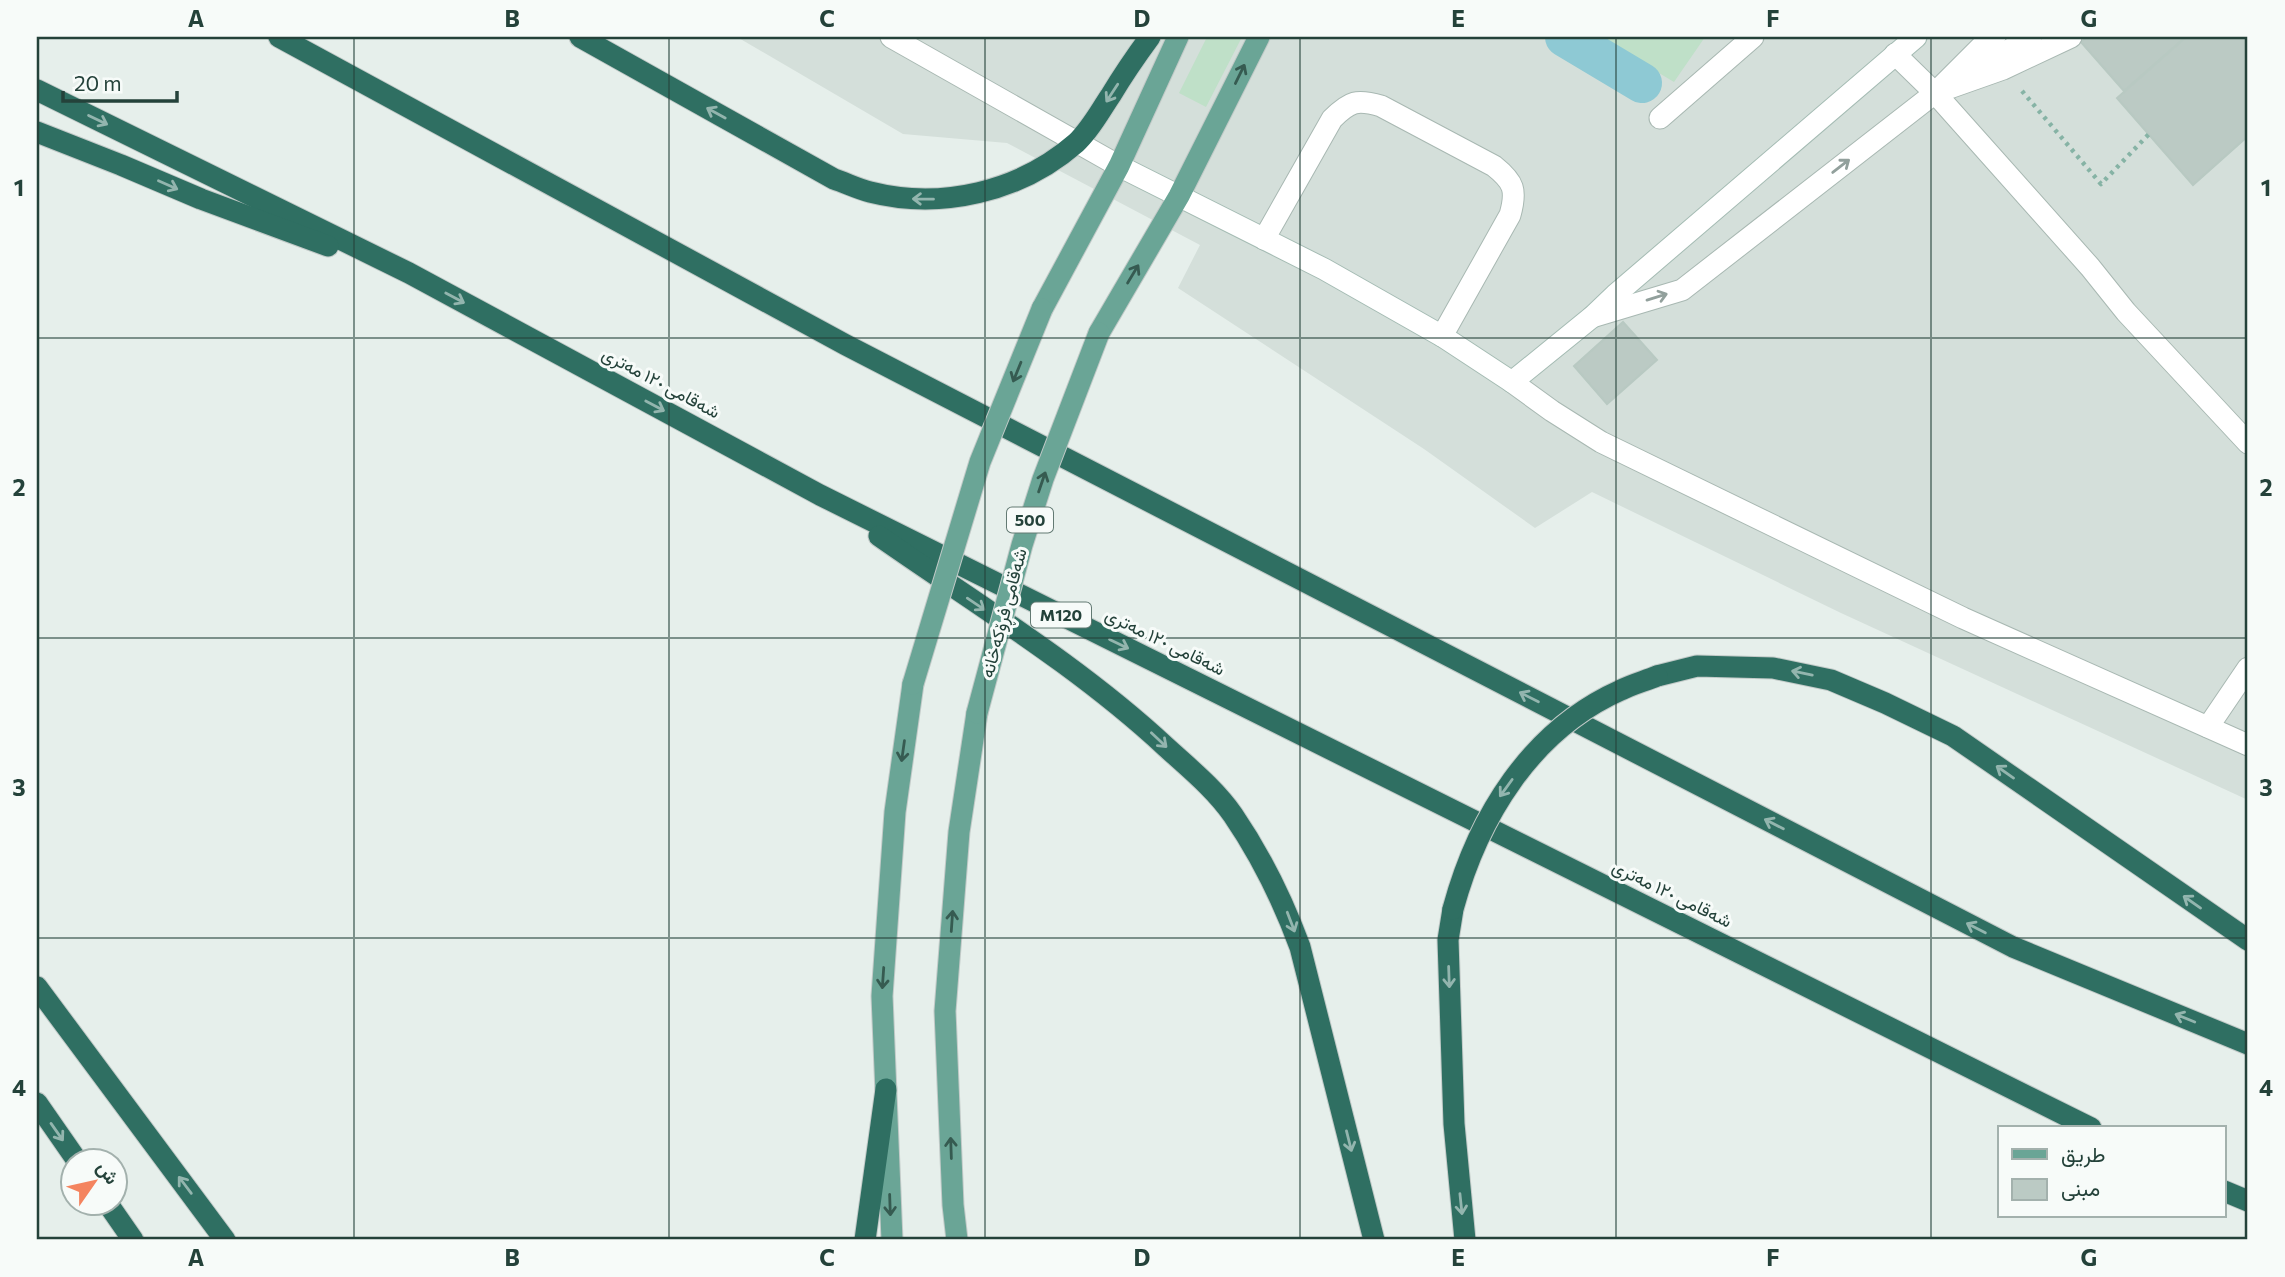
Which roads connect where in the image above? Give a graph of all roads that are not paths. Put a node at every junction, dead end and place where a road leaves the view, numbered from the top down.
1 (279, 37) edge
2 (580, 37) edge
3 (891, 37) edge
4 (1150, 37) edge
5 (1178, 37) edge
6 (1259, 37) edge
7 (1753, 37) edge
8 (1916, 37) edge
9 (1994, 37) edge
10 (2031, 37) edge
11 (2071, 37) edge
12 (1895, 54) junction
13 (37, 90) edge
14 (1935, 93) junction
15 (1660, 118) dead end
16 (37, 132) edge
17 (1076, 143) junction
18 (1119, 166) junction
19 (1180, 196) junction
20 (1264, 239) junction
21 (409, 273) junction
22 (1592, 317) junction
23 (1442, 336) junction
24 (1512, 382) junction
25 (2245, 434) edge
26 (820, 495) junction
27 (2248, 668) edge
28 (2208, 727) junction
29 (2248, 745) edge
30 (2248, 940) edge
31 (37, 987) edge
32 (2248, 1044) edge
33 (886, 1089) junction
34 (37, 1103) edge
35 (2087, 1126) edge
36 (69, 1148) edge
37 (2226, 1192) edge
38 (2248, 1201) edge
39 (118, 1218) edge
40 (133, 1240) edge
41 (225, 1240) edge
42 (864, 1240) edge
43 (892, 1240) edge
44 (957, 1240) edge
45 (1374, 1240) edge
46 (1465, 1240) edge

32 -> 1 highway
17 -> 2 highway
3 - 17 street
4 -> 17 highway
5 - 18 main road
19 -> 6 main road, شەقامی فڕۆکەخانە
7 - 15 street
8 - 12 street
9 - 14 street
10 - 14 street
11 - 14 street
12 - 14 street
12 - 22 street
13 -> 21 highway, شەقامی ١٢٠ مەتری / M120
22 -> 14 street
14 - 25 street
16 -> 21 highway
17 - 18 street
18 - 19 street
18 -> 33 main road, bridge
19 - 20 street
44 -> 19 main road, شەقامی فڕۆکەخانە / 500, bridge
20 - 23 street
20 - 23 street
21 -> 26 highway, شەقامی ١٢٠ مەتری / M120
22 - 24 street
23 - 24 street
24 - 28 street
26 -> 35 highway, شەقامی ١٢٠ مەتری / M120
26 -> 45 highway
27 - 28 street
28 - 29 street
30 -> 46 highway, bridge
41 -> 31 highway
33 - 42 highway
33 -> 43 main road
34 -> 36 highway
37 - 38 highway
39 - 40 highway

